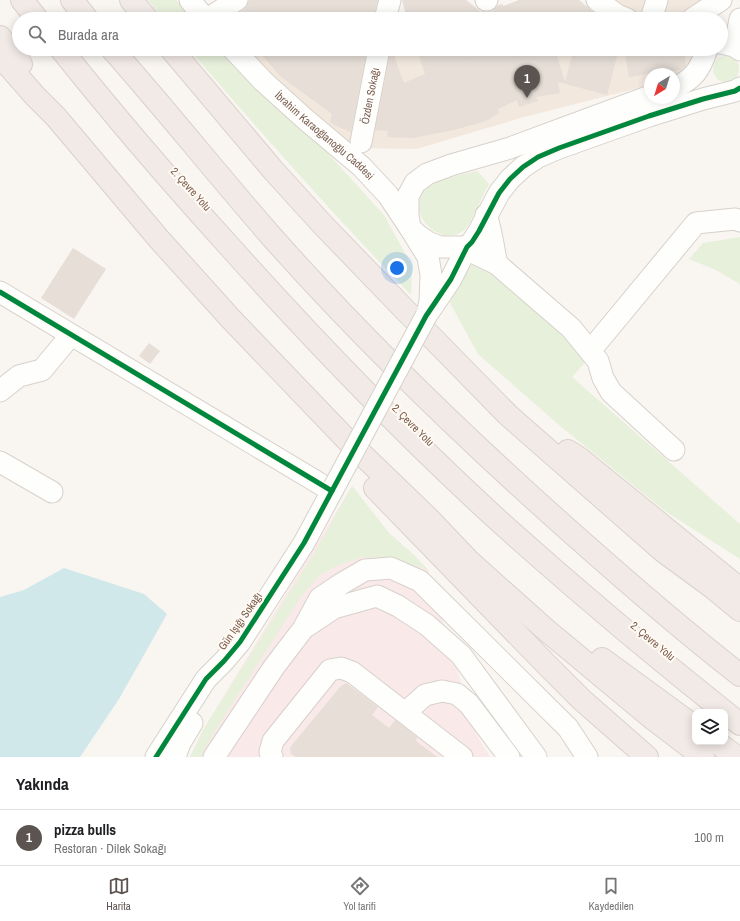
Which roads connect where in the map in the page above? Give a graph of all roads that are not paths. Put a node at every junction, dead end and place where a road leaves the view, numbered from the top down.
1 (22, 0) edge
2 (72, 0) edge
3 (131, 0) edge
4 (190, 0) edge
5 (237, 0) edge
6 (390, 0) edge
7 (597, 0) edge
8 (657, 0) edge
9 (721, 0) edge
10 (728, 0) edge
11 (31, 12) edge
12 (81, 12) edge
13 (140, 12) edge
14 (200, 12) edge
15 (217, 12) edge
16 (387, 12) edge
17 (613, 12) edge
18 (653, 12) edge
19 (703, 12) edge
20 (722, 12) edge
21 (740, 19) edge
22 (0, 36) edge
23 (728, 45) edge
24 (740, 46) edge
25 (740, 50) edge
26 (12, 52) edge
27 (0, 56) edge
28 (15, 56) edge
29 (67, 56) edge
30 (118, 56) edge
31 (177, 56) edge
32 (240, 56) edge
33 (377, 56) edge
34 (705, 56) edge
35 (680, 85) edge
36 (738, 90) edge
37 (644, 98) edge
38 (56, 117) junction
39 (361, 142) dead end
40 (486, 215) junction
41 (740, 221) edge
42 (410, 228) junction
43 (467, 247) junction
44 (497, 264) junction
45 (0, 292) edge
46 (426, 316) junction
47 (71, 335) junction
48 (590, 351) junction
49 (0, 391) edge
50 (317, 409) junction
51 (508, 415) junction
52 (674, 450) dead end
53 (0, 462) edge
54 (332, 491) junction
55 (52, 492) dead end
56 (429, 519) junction
57 (663, 551) junction
58 (697, 555) junction
59 (740, 576) edge
60 (740, 589) edge
61 (740, 610) edge
62 (740, 625) edge
63 (303, 629) junction
64 (240, 642) junction
65 (740, 675) edge
66 (406, 712) junction
67 (740, 724) edge
68 (692, 725) edge
69 (720, 745) edge
70 (156, 757) edge
71 (175, 757) edge
72 (214, 757) edge
73 (272, 757) edge
74 (462, 757) edge
75 (509, 757) edge
76 (536, 757) edge
77 (587, 757) edge
78 (647, 757) edge
79 (703, 757) edge
80 (737, 757) edge

1 - 11 highway
2 - 12 highway
3 - 13 highway
4 - 14 street
5 - 15 street
6 - 16 street
7 - 17 street
8 - 18 street
9 - 19 street
10 - 20 street
21 - 24 street
22 - 26 highway
23 - 25 street
27 - 38 highway
28 - 38 highway
29 - 67 highway, 2. Çevre Yolu
30 - 65 highway
31 - 51 highway
32 - 42 street, İbrahim Karaoğlanoğlu Caddesi
33 - 39 street, Özden Sokağı
34 - 35 street
36 - 40 street
37 - 42 street
38 - 50 highway
40 - 43 street
40 - 44 street
41 - 48 street
42 - 43 street
42 - 46 street, İbrahim Karaoğlanoğlu Caddesi
43 - 44 street
43 - 46 street
44 - 48 street
45 - 47 street
46 - 54 street, Gün Işığı Sokağı, bridge
47 - 49 street
47 - 54 street
48 - 52 street
50 - 56 highway
50 - 78 highway
51 - 57 highway
51 - 58 highway
53 - 55 street
54 - 64 street, Gün Işığı Sokağı
56 - 68 highway
56 - 79 highway
57 - 61 highway
57 - 62 highway
58 - 59 street
58 - 60 highway
63 - 72 street
63 - 76 street
63 - 77 street
64 - 70 street, Gün Işığı Sokağı
64 - 71 street, Gün Işığı Sokağı
66 - 73 street
66 - 74 street
66 - 75 street
69 - 80 highway

